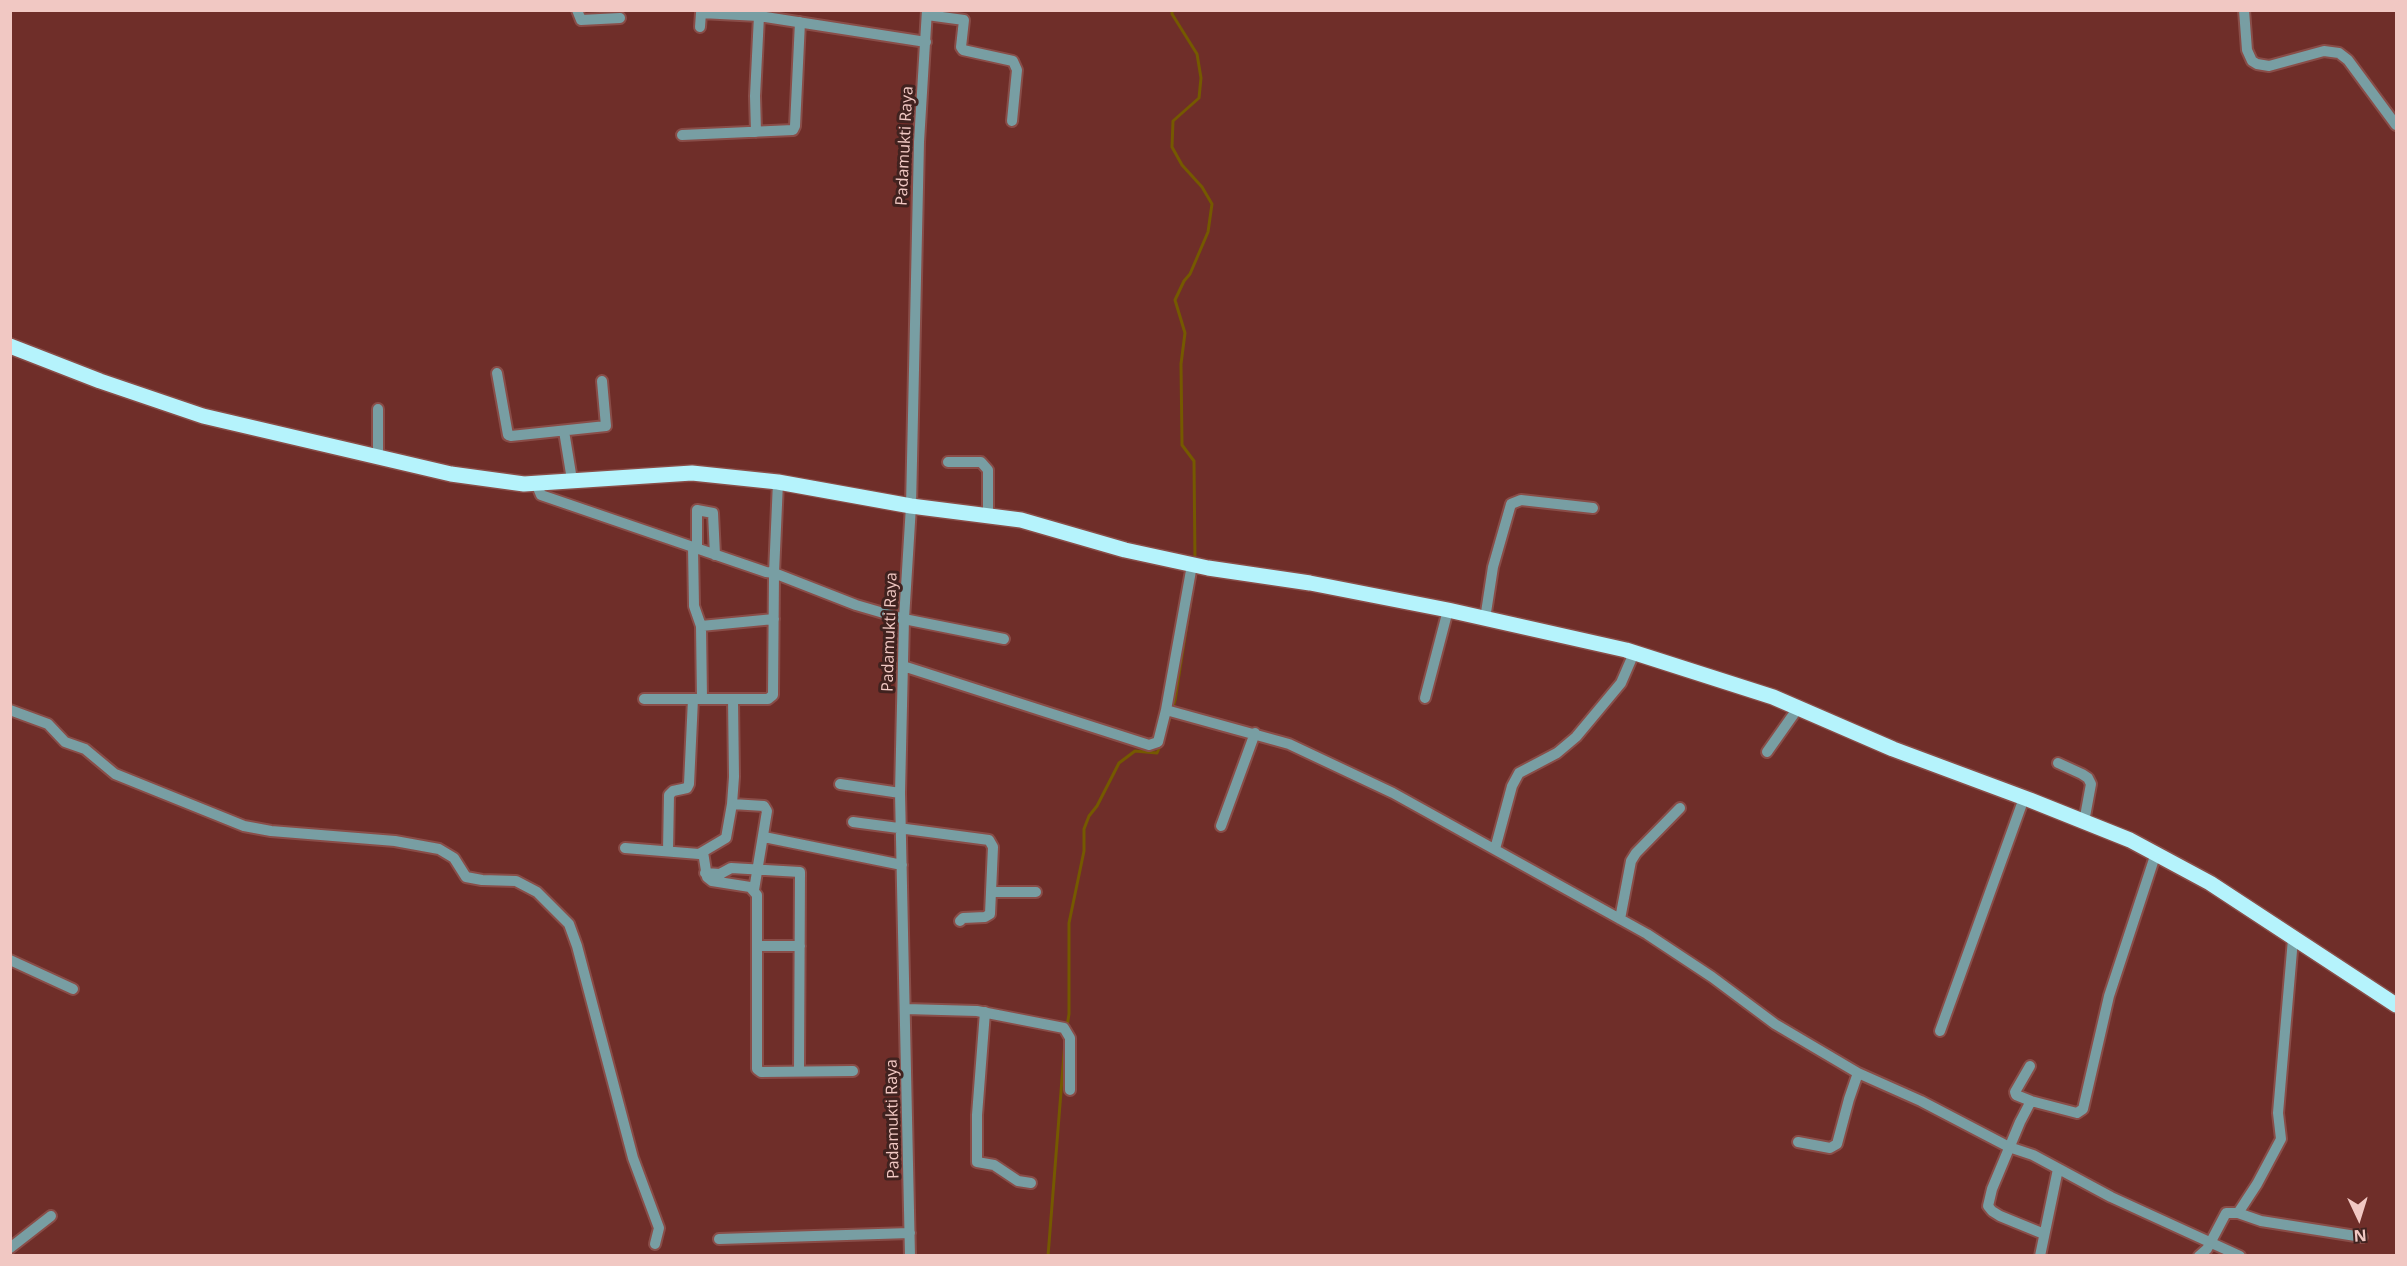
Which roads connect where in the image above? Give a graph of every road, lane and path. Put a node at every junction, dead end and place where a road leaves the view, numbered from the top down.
1 (577, 10) edge
2 (2244, 10) edge
3 (927, 13) edge
4 (759, 16) junction
5 (620, 18) dead end
6 (795, 18) edge
7 (700, 27) dead end
8 (926, 42) junction
9 (1012, 121) dead end
10 (2397, 125) edge
11 (756, 132) junction
12 (682, 135) dead end
13 (10, 346) edge
14 (497, 373) dead end
15 (602, 381) dead end
16 (378, 409) dead end
17 (564, 431) junction
18 (378, 457) junction
19 (948, 462) dead end
20 (572, 480) junction
21 (778, 482) junction
22 (536, 483) junction
23 (911, 506) junction
24 (1593, 508) dead end
25 (988, 516) junction
26 (695, 548) junction
27 (715, 555) junction
28 (1192, 565) junction
29 (774, 573) junction
30 (1448, 610) junction
31 (774, 619) junction
32 (904, 619) junction
33 (1485, 619) junction
34 (701, 626) junction
35 (1004, 639) dead end
36 (1634, 653) junction
37 (903, 666) junction
38 (1425, 698) dead end
39 (644, 699) dead end
40 (697, 699) junction
41 (733, 699) junction
42 (1798, 708) junction
43 (10, 710) edge
44 (1166, 710) junction
45 (1255, 733) junction
46 (1767, 752) dead end
47 (2058, 764) dead end
48 (840, 784) dead end
49 (900, 793) junction
50 (2025, 798) junction
51 (732, 804) junction
52 (1680, 808) dead end
53 (853, 822) dead end
54 (2084, 822) junction
55 (1221, 826) dead end
56 (902, 830) junction
57 (764, 837) junction
58 (626, 848) dead end
59 (1495, 849) junction
60 (668, 851) junction
61 (703, 852) junction
62 (2156, 853) junction
63 (902, 865) junction
64 (758, 869) junction
65 (705, 873) junction
66 (754, 890) junction
67 (992, 892) junction
68 (1036, 892) dead end
69 (1620, 919) junction
70 (960, 921) dead end
71 (2293, 939) junction
72 (757, 946) junction
73 (800, 946) junction
74 (10, 960) edge
75 (73, 989) dead end
76 (2397, 1005) edge
77 (906, 1009) junction
78 (985, 1012) junction
79 (1940, 1031) dead end
80 (2030, 1066) dead end
81 (799, 1071) junction
82 (853, 1071) dead end
83 (1858, 1073) junction
84 (1071, 1090) dead end
85 (2031, 1101) junction
86 (1798, 1142) dead end
87 (2009, 1147) junction
88 (2058, 1169) junction
89 (1031, 1183) dead end
90 (2238, 1213) junction
91 (51, 1216) dead end
92 (910, 1233) junction
93 (2044, 1234) junction
94 (2362, 1237) dead end
95 (719, 1239) dead end
96 (2210, 1240) junction
97 (656, 1244) dead end
98 (10, 1248) edge
99 (910, 1256) edge
100 (2040, 1256) edge
101 (2199, 1256) edge
102 (2240, 1256) edge

1 - 5 street
2 - 10 street
3 - 8 street, Padamukti Raya
3 - 9 street
4 - 6 street
4 - 7 street
4 - 11 street
6 - 8 street
6 - 11 street
8 - 23 street, Padamukti Raya
11 - 12 street
13 - 18 main road
14 - 17 street
15 - 17 street
16 - 18 street
17 - 20 street
18 - 22 main road
19 - 25 street
20 - 21 main road
20 - 22 main road
21 - 23 main road
21 - 29 street
22 - 26 street
23 - 25 main road
23 - 32 street, Padamukti Raya
24 - 33 street
25 - 28 main road
26 - 27 street
26 - 27 street
26 - 34 street
27 - 29 street
28 - 30 main road
28 - 44 street
29 - 31 street
29 - 32 street
30 - 33 main road
30 - 38 street
31 - 34 street
31 - 41 street
32 - 35 street
32 - 37 street, Padamukti Raya
33 - 36 main road
34 - 40 street
36 - 42 main road
36 - 59 street
37 - 44 street
37 - 49 street, Padamukti Raya
39 - 40 street
40 - 41 street
40 - 60 street
41 - 51 street
42 - 46 street
42 - 50 main road
43 - 97 street
44 - 45 street
45 - 55 street
45 - 59 street
47 - 54 street
48 - 49 street
49 - 56 street, Padamukti Raya
50 - 54 main road
50 - 79 street
51 - 57 street
51 - 61 street
52 - 69 street
53 - 56 street
54 - 62 main road
56 - 63 street, Padamukti Raya
56 - 67 street
57 - 63 street
57 - 64 street
58 - 60 street
59 - 69 street
60 - 61 street
61 - 65 street
62 - 71 main road
62 - 85 street
63 - 77 street, Padamukti Raya
64 - 65 street
64 - 66 street
64 - 73 street
65 - 66 street
66 - 72 street
67 - 68 street
67 - 70 street
69 - 83 street
71 - 76 main road
71 - 90 street
72 - 73 street
72 - 81 street
73 - 81 street
74 - 75 street
77 - 78 street
77 - 92 street, Padamukti Raya
78 - 84 street
78 - 89 street
80 - 85 street
81 - 82 street
83 - 86 street
83 - 87 street
85 - 87 street
87 - 88 street
87 - 93 street
88 - 93 street
88 - 96 street
90 - 94 street
90 - 96 street
91 - 98 street
92 - 95 street
92 - 99 street, Padamukti Raya
93 - 100 street
96 - 101 street
96 - 102 street

